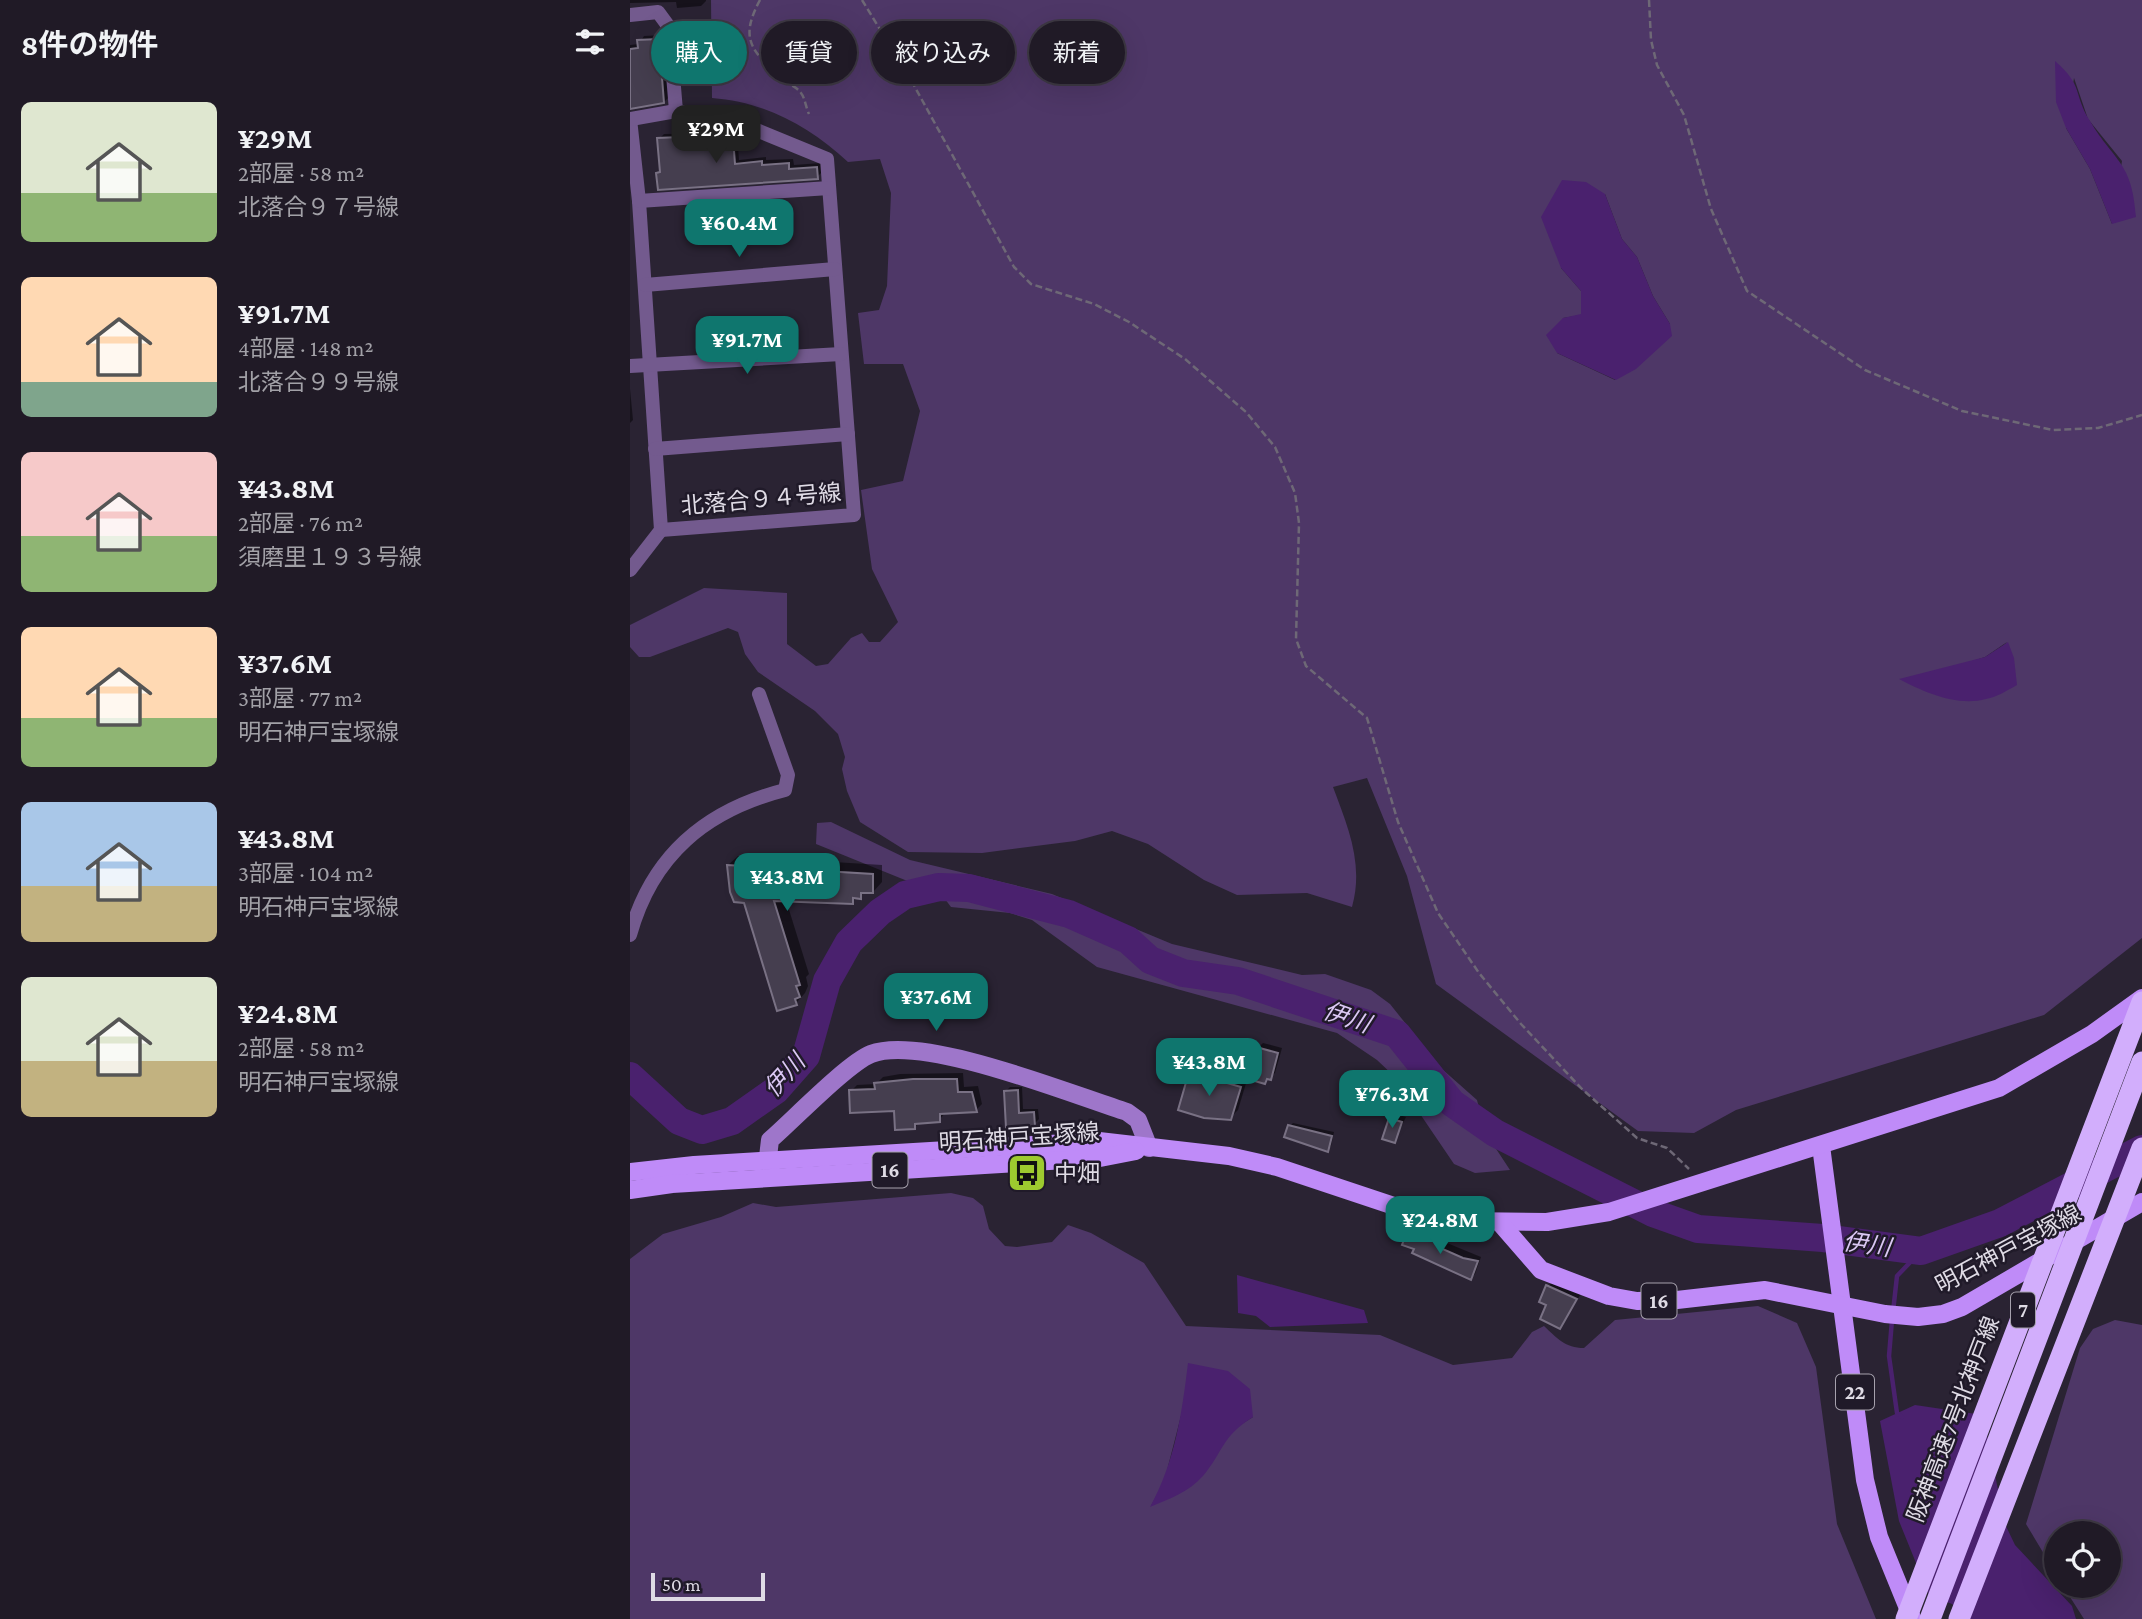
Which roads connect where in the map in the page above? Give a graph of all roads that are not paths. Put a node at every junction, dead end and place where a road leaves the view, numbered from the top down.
1 (630, 15) edge
2 (676, 111) junction
3 (631, 119) edge
4 (829, 188) junction
5 (639, 201) junction
6 (835, 269) junction
7 (645, 285) junction
8 (841, 354) junction
9 (651, 364) junction
10 (630, 366) edge
11 (848, 434) junction
12 (655, 449) junction
13 (661, 530) junction
14 (630, 570) edge
15 (760, 694) dead end
16 (630, 935) edge
17 (2142, 1000) edge
18 (2142, 1062) edge
19 (1821, 1146) junction
20 (1149, 1148) junction
21 (2142, 1149) edge
22 (766, 1169) junction
23 (630, 1172) edge
24 (630, 1190) edge
25 (2142, 1202) edge
26 (1500, 1224) junction
27 (1843, 1304) junction
28 (1906, 1619) edge
29 (1912, 1619) edge
30 (1930, 1619) edge
31 (1959, 1619) edge

1 - 2 street
2 - 3 street
2 - 4 street, 北落合９４号線
3 - 5 street
4 - 5 street
4 - 6 street, 北落合９４号線
5 - 7 street
6 - 7 street
6 - 8 street, 北落合９４号線
7 - 9 street
8 - 9 street
8 - 11 street, 北落合９４号線
9 - 10 street
9 - 12 street
11 - 12 street
11 - 13 street, 北落合９４号線
12 - 13 street
13 - 14 street
15 - 16 street
17 - 19 main road, 明石神戸宝塚線 / 16
17 - 28 highway, 阪神高速7号北神戸線 / 7, bridge
18 - 30 highway, 7, bridge
19 - 26 main road, 明石神戸宝塚線 / 16
19 - 27 main road, 22
20 - 22 main road, 明石神戸宝塚線 / 16
20 - 22 street, 明石神戸宝塚線
20 - 26 main road, 明石神戸宝塚線 / 16
21 - 31 highway, bridge
22 - 23 main road, 明石神戸宝塚線 / 16
22 - 24 main road, 明石神戸宝塚線 / 16
25 - 27 main road, 明石神戸宝塚線 / 16
26 - 27 main road, 明石神戸宝塚線 / 16
27 - 29 main road, 22

